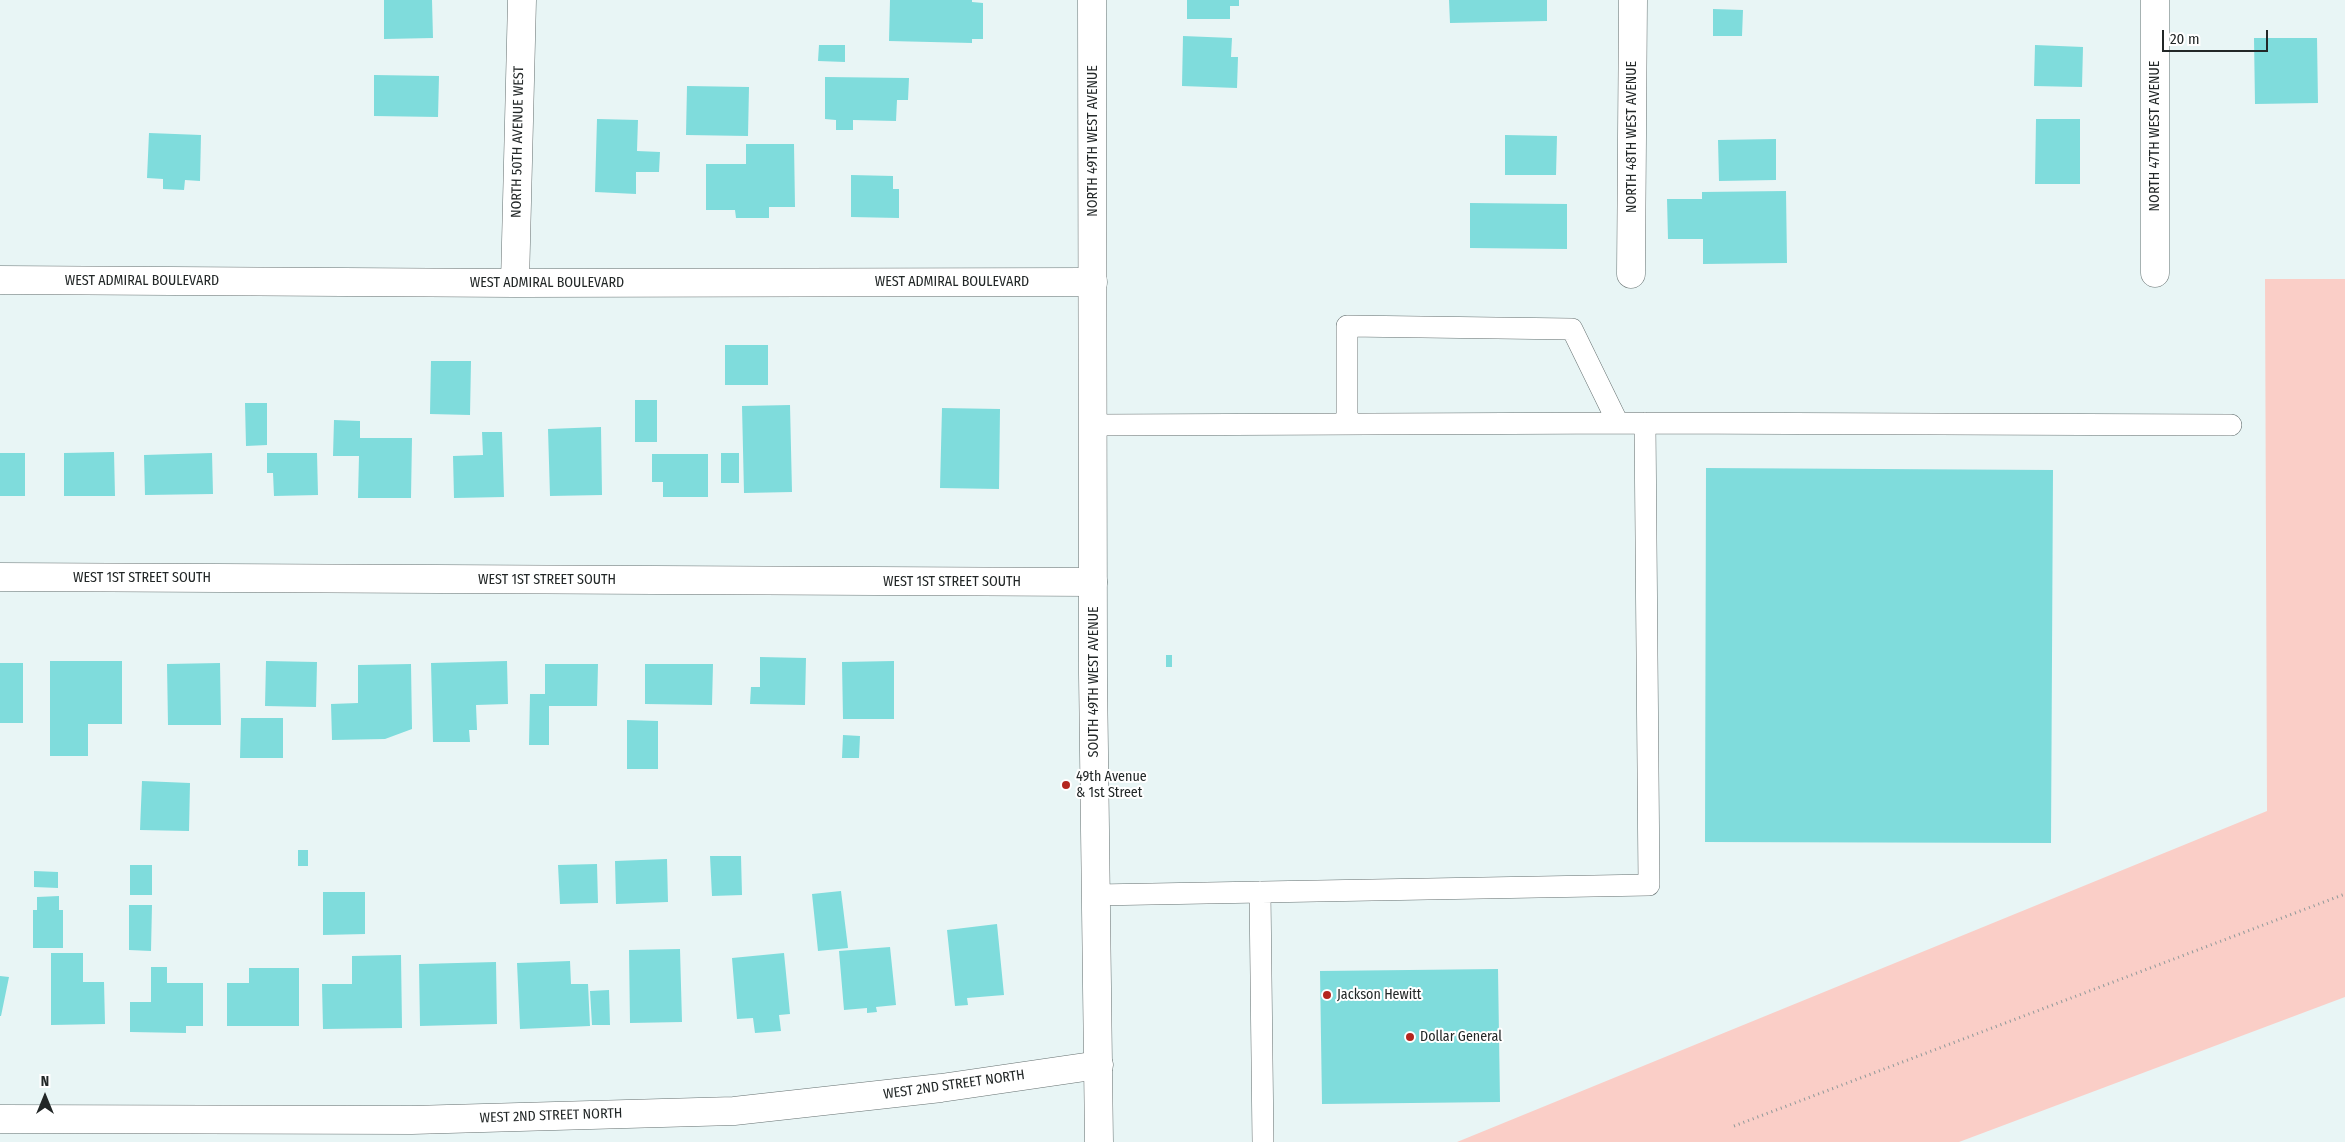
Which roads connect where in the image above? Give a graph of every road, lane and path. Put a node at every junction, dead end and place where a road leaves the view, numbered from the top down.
1 (522, 0) edge
2 (1092, 0) edge
3 (1633, 0) edge
4 (2154, 0) edge
5 (2155, 273) dead end
6 (1631, 274) dead end
7 (0, 280) edge
8 (1093, 282) junction
9 (515, 283) junction
10 (1618, 423) junction
11 (1645, 423) junction
12 (1093, 424) junction
13 (1347, 424) junction
14 (2230, 425) dead end
15 (0, 577) edge
16 (1093, 582) junction
17 (1260, 892) junction
18 (2345, 894) edge
19 (1096, 895) junction
20 (1099, 1065) junction
21 (0, 1119) edge
22 (1734, 1126) dead end
23 (1099, 1142) edge
24 (1263, 1142) edge

1 - 9 street, NORTH 50TH AVENUE WEST
2 - 8 street, NORTH 49TH WEST AVENUE
3 - 6 street, NORTH 48TH WEST AVENUE
4 - 5 street, NORTH 47TH WEST AVENUE
7 - 9 street, WEST ADMIRAL BOULEVARD
8 - 9 street, WEST ADMIRAL BOULEVARD
8 - 12 street, SOUTH 49TH WEST AVENUE
10 - 11 lane
10 - 13 lane
10 - 13 lane
11 - 14 lane
11 - 17 lane
12 - 13 lane
12 - 16 street, SOUTH 49TH WEST AVENUE
15 - 16 street, WEST 1ST STREET SOUTH
16 - 19 street, SOUTH 49TH WEST AVENUE
17 - 19 lane
17 - 24 lane
18 - 22 path
19 - 20 street, SOUTH 49TH WEST AVENUE
20 - 21 street, WEST 2ND STREET NORTH
20 - 23 street, SOUTH 49TH WEST AVENUE

